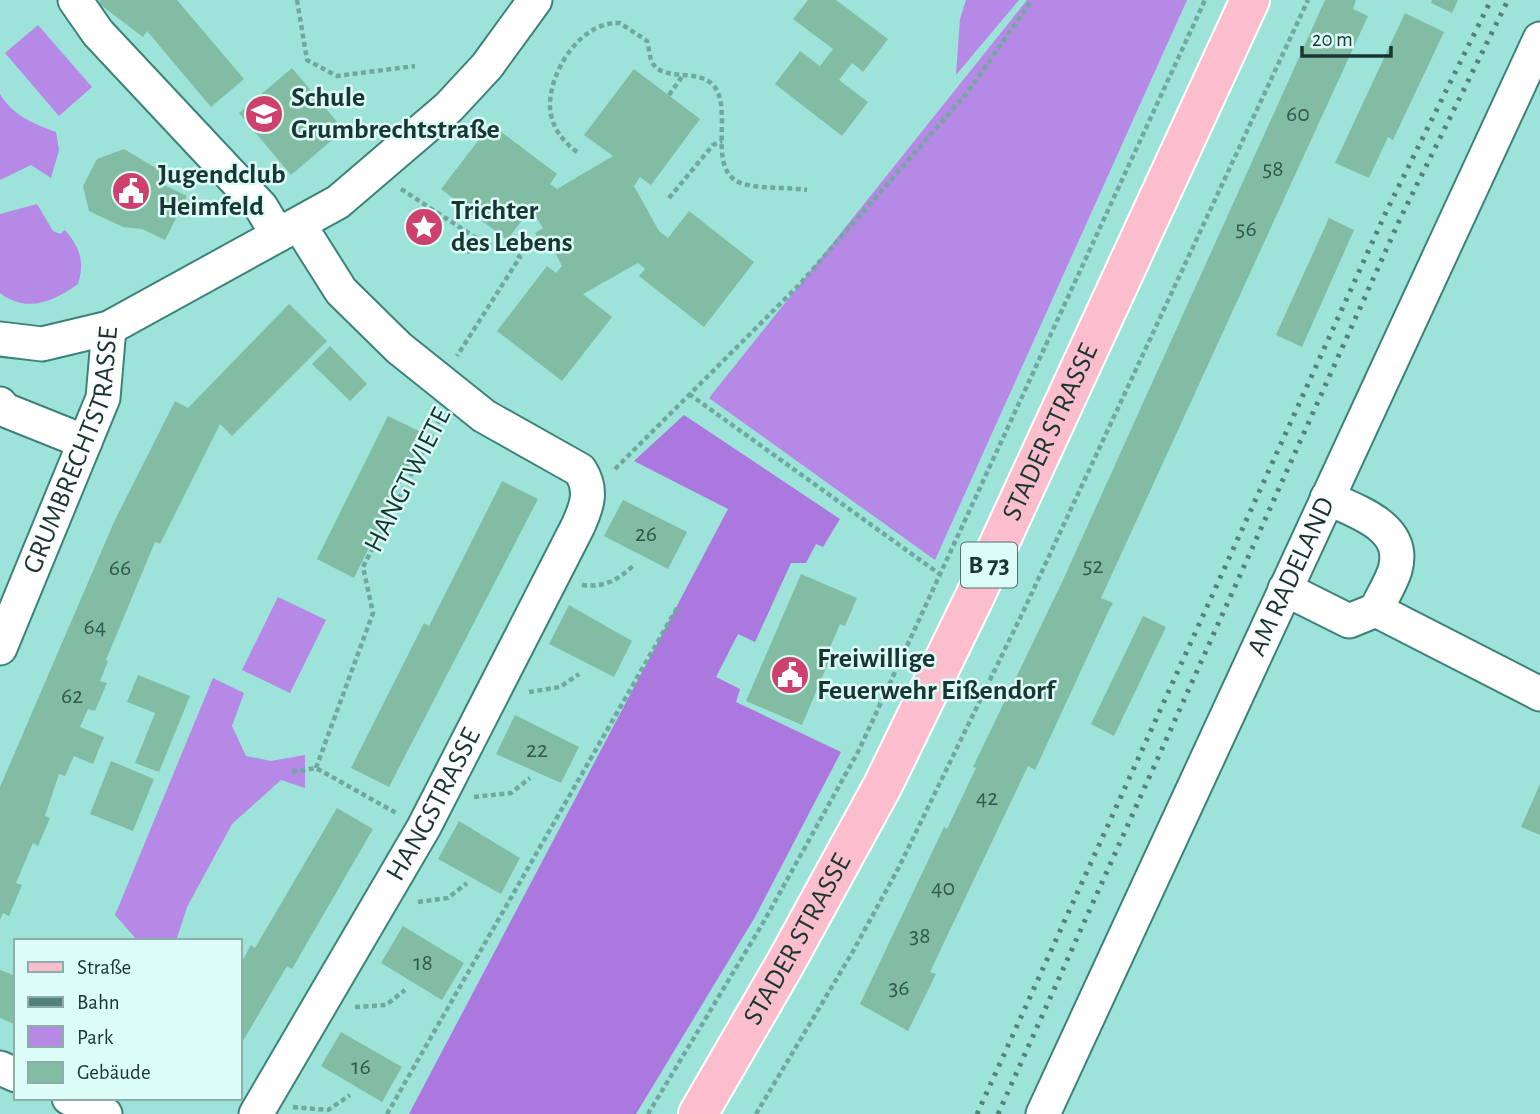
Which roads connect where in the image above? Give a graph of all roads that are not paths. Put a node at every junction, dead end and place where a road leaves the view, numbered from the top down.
1 (75, 0) edge
2 (535, 0) edge
3 (1250, 0) edge
4 (1540, 39) edge
5 (289, 231) junction
6 (109, 328) junction
7 (0, 339) edge
8 (0, 404) edge
9 (85, 442) junction
10 (587, 485) joint
11 (1327, 498) junction
12 (1285, 589) junction
13 (1376, 610) junction
14 (0, 648) edge
15 (1540, 694) edge
16 (74, 1100) edge
17 (262, 1105) edge
18 (105, 1114) edge
19 (698, 1114) edge
20 (1044, 1114) edge

1 - 5 street, HANGTWIETE
2 - 5 street, GRUMBRECHTSTRASSE
3 - 19 main road, STADER STRASSE / B 73
4 - 11 street, AM RADELAND
5 - 6 street, GRUMBRECHTSTRASSE
5 - 10 street, HANGTWIETE
6 - 7 street
6 - 9 street, GRUMBRECHTSTRASSE
8 - 9 street
9 - 14 street, GRUMBRECHTSTRASSE
10 - 17 street, HANGSTRASSE
11 - 12 street, AM RADELAND
11 - 13 street
12 - 13 street
12 - 20 street, AM RADELAND
13 - 15 street
16 - 18 street

